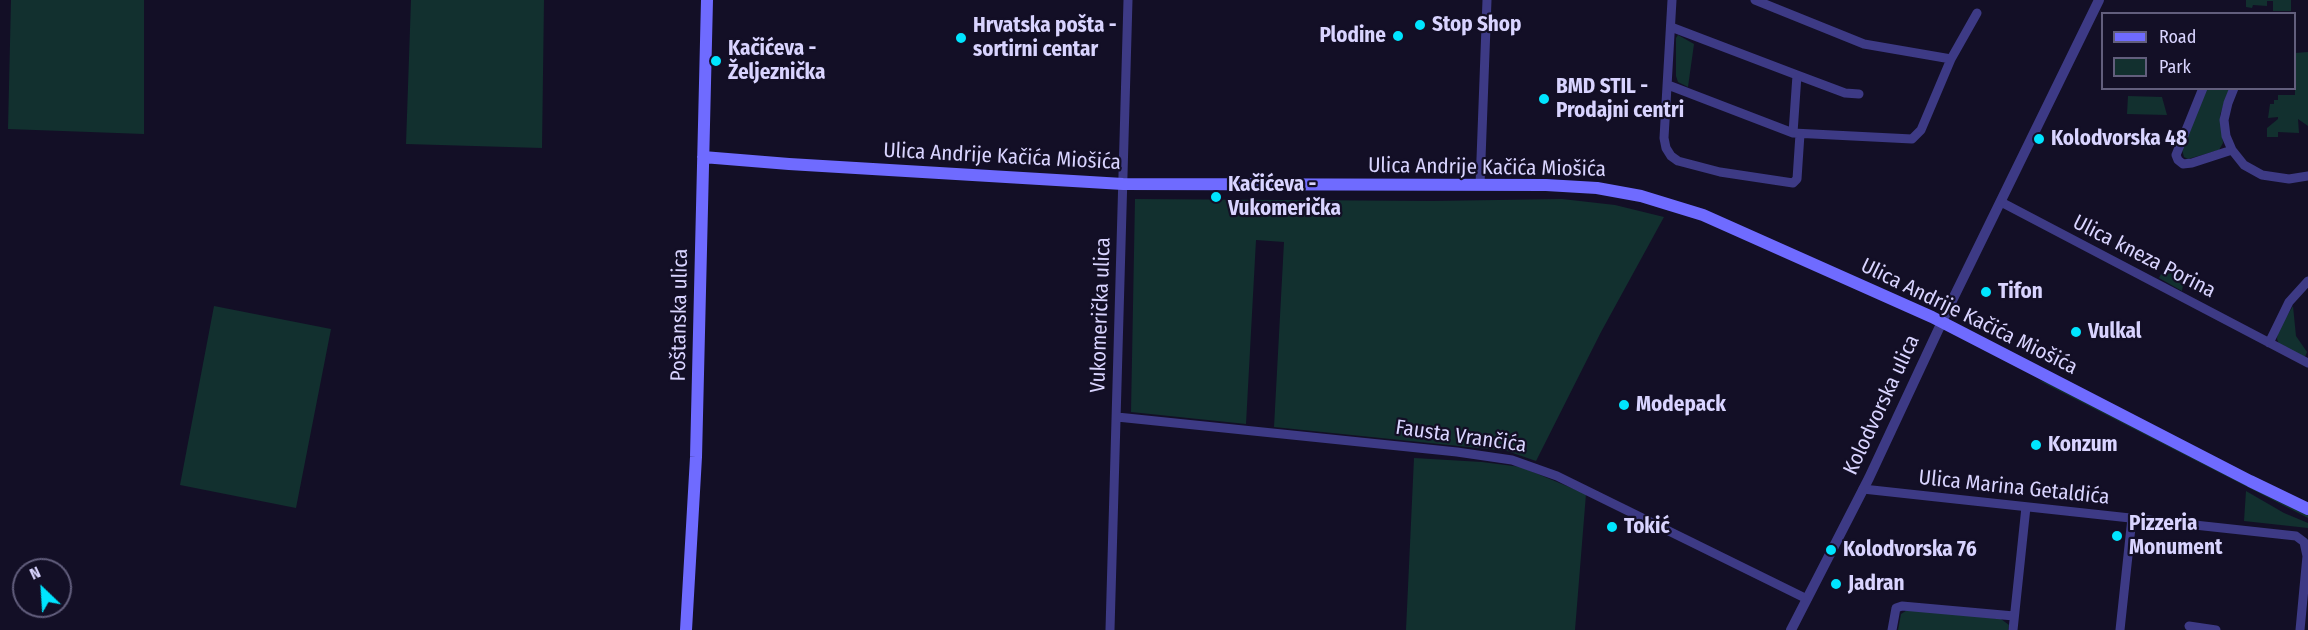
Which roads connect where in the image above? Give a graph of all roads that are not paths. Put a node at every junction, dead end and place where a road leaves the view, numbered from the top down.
1 (707, 0) edge
2 (1128, 0) edge
3 (1487, 0) edge
4 (1672, 0) edge
5 (1755, 0) edge
6 (2098, 0) edge
7 (1977, 13) dead end
8 (1671, 27) junction
9 (1951, 59) junction
10 (1797, 75) junction
11 (1668, 85) junction
12 (2202, 90) edge
13 (2233, 90) edge
14 (1859, 94) dead end
15 (1797, 134) junction
16 (2232, 150) junction
17 (703, 157) junction
18 (2308, 176) edge
19 (1123, 184) junction
20 (1480, 185) junction
21 (2001, 202) junction
22 (2308, 281) edge
23 (1942, 322) junction
24 (2269, 343) junction
25 (2308, 363) edge
26 (1117, 417) junction
27 (1863, 489) junction
28 (2026, 507) junction
29 (2308, 509) edge
30 (2132, 518) junction
31 (1807, 599) junction
32 (2014, 616) junction
33 (2189, 626) dead end
34 (686, 630) edge
35 (1110, 630) edge
36 (1791, 630) edge
37 (1892, 630) edge
38 (2013, 630) edge
39 (2120, 630) edge
40 (2216, 630) edge
41 (2300, 630) edge

1 - 17 main road, Poštanska ulica
2 - 19 street, Vukomerička ulica
3 - 20 street
4 - 8 street
5 - 9 street
6 - 21 street, Kolodvorska ulica
7 - 9 street
8 - 10 street
8 - 11 street
9 - 15 street
10 - 14 street
10 - 15 street
11 - 15 street
11 - 15 street
12 - 16 street
13 - 16 street
16 - 18 street
17 - 19 main road, Ulica Andrije Kačića Miošića
17 - 34 main road, Poštanska ulica
19 - 20 main road, Ulica Andrije Kačića Miošića
19 - 26 street, Vukomerička ulica
20 - 23 main road, Ulica Andrije Kačića Miošića
21 - 23 street, Kolodvorska ulica
21 - 24 street, Ulica kneza Porina
22 - 24 street
23 - 27 street, Kolodvorska ulica
23 - 29 main road, Ulica Andrije Kačića Miošića
24 - 25 street, Ulica kneza Porina
26 - 31 street, Fausta Vrančića
26 - 35 street, Vukomerička ulica
27 - 28 street, Ulica Marina Getaldića
27 - 31 street, Kolodvorska ulica
28 - 30 street, Ulica Marina Getaldića
28 - 32 street
30 - 39 street
30 - 41 street, Ulica Marina Getaldića
31 - 36 street, Kolodvorska ulica
32 - 37 street
32 - 38 street
33 - 40 street

